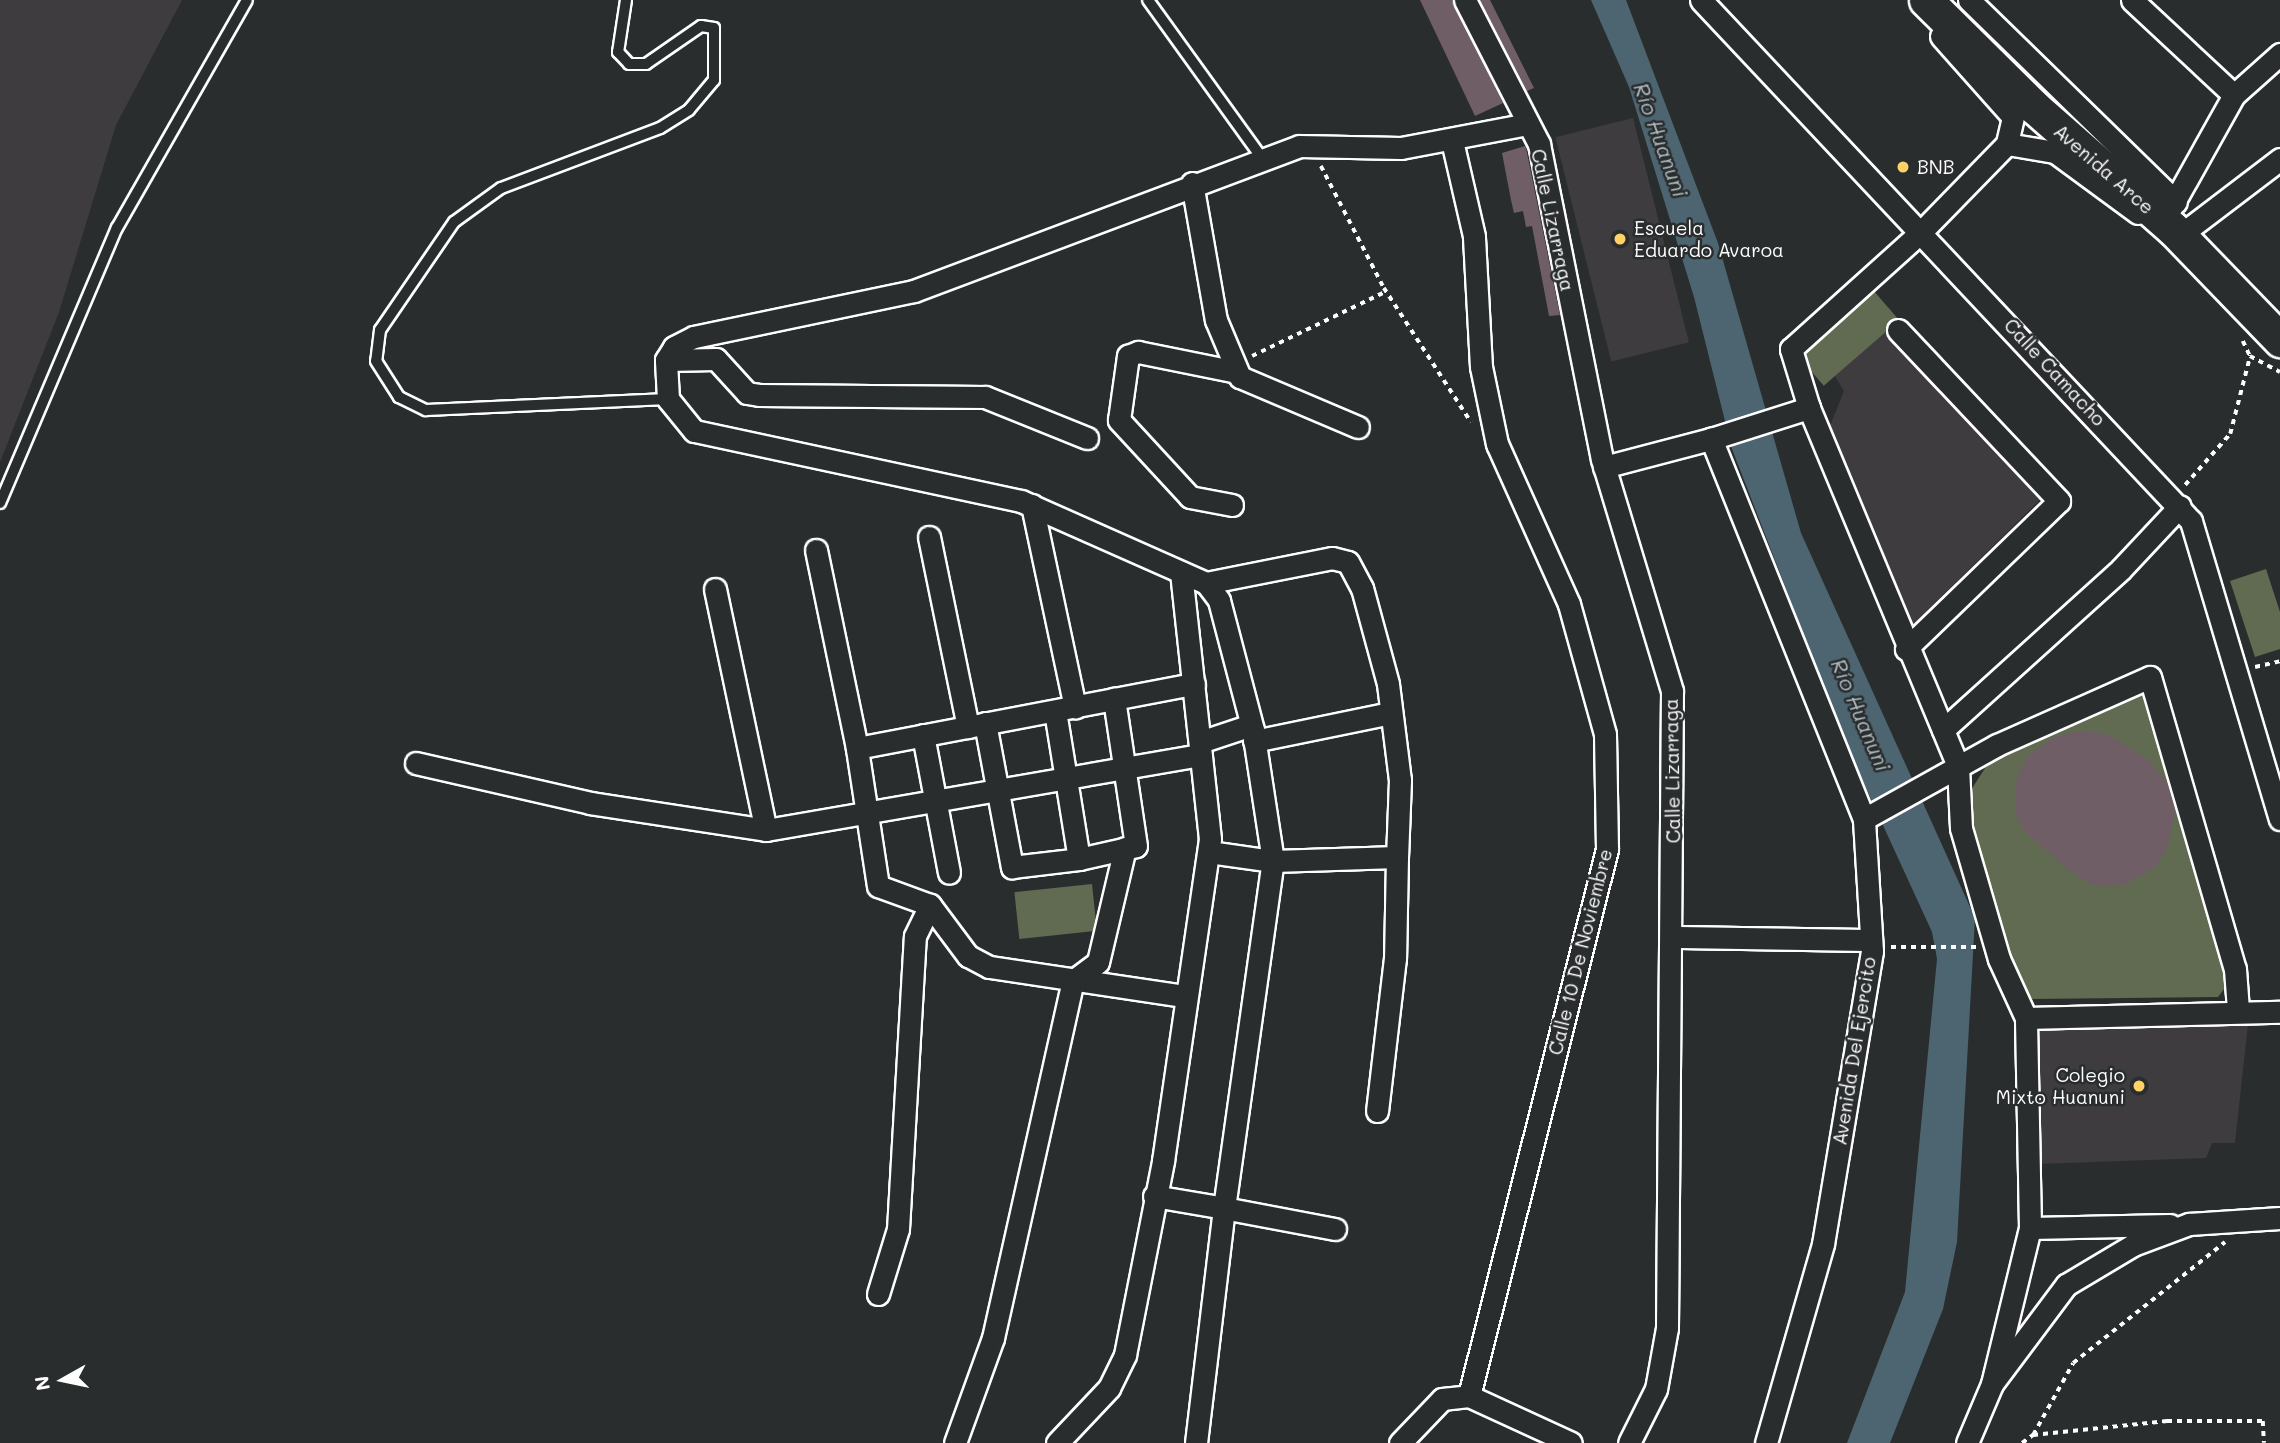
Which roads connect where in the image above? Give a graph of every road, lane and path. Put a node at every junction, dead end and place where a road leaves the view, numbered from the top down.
1 (247, 0) edge
2 (625, 0) edge
3 (1148, 0) edge
4 (1465, 0) edge
5 (1702, 0) edge
6 (1969, 0) edge
7 (2133, 0) edge
8 (1928, 2) edge
9 (2280, 54) edge
10 (2234, 95) junction
11 (1528, 124) junction
12 (1452, 141) junction
13 (2007, 144) junction
14 (1311, 145) junction
15 (1262, 158) junction
16 (2280, 159) edge
17 (1192, 183) junction
18 (2173, 221) junction
19 (1923, 231) junction
20 (1387, 291) junction
21 (1898, 330) dead end
22 (2280, 340) edge
23 (1246, 347) dead end
24 (666, 360) junction
25 (1237, 372) junction
26 (2280, 372) edge
27 (668, 400) junction
28 (1809, 408) junction
29 (1358, 427) dead end
30 (1479, 435) dead end
31 (1717, 437) junction
32 (1087, 438) dead end
33 (1604, 467) junction
34 (2177, 501) junction
35 (0, 502) edge
36 (1032, 505) junction
37 (1233, 505) dead end
38 (929, 537) dead end
39 (816, 550) dead end
40 (1181, 573) junction
41 (1206, 583) junction
42 (715, 589) dead end
43 (1906, 649) junction
44 (2280, 661) edge
45 (2240, 671) junction
46 (1194, 684) junction
47 (1114, 699) junction
48 (1065, 709) junction
49 (1391, 713) junction
50 (976, 725) junction
51 (1943, 730) junction
52 (1253, 733) junction
53 (923, 736) junction
54 (857, 748) junction
55 (1201, 749) junction
56 (415, 763) dead end
57 (1958, 766) junction
58 (1129, 768) junction
59 (1066, 780) junction
60 (998, 792) junction
61 (936, 804) junction
62 (1870, 816) junction
63 (866, 817) junction
64 (2280, 820) edge
65 (766, 830) junction
66 (1125, 848) junction
67 (1209, 852) junction
68 (1397, 857) junction
69 (1079, 859) junction
70 (1273, 861) junction
71 (949, 873) dead end
72 (930, 905) junction
73 (1674, 937) junction
74 (1871, 940) junction
75 (1916, 942) dead end
76 (1975, 946) dead end
77 (1073, 981) junction
78 (1184, 996) junction
79 (2238, 1010) junction
80 (2280, 1012) edge
81 (2026, 1018) junction
82 (1377, 1111) dead end
83 (1154, 1196) junction
84 (1224, 1208) junction
85 (2280, 1218) edge
86 (2254, 1219) junction
87 (2189, 1224) junction
88 (2030, 1228) junction
89 (1335, 1229) dead end
90 (878, 1294) dead end
91 (1992, 1384) junction
92 (1469, 1396) junction
93 (2033, 1435) junction
94 (955, 1443) edge
95 (1057, 1443) edge
96 (1196, 1443) edge
97 (1400, 1443) edge
98 (1571, 1443) edge
99 (1629, 1443) edge
100 (1766, 1443) edge
101 (1967, 1443) edge
102 (2022, 1443) edge
103 (2264, 1443) edge

1 - 35 lane
2 - 27 lane
3 - 15 lane
4 - 11 street, Calle Lizarraga
5 - 19 street, Calle Camacho
6 - 18 street
7 - 10 street
8 - 13 street
8 - 18 main road, Avenida Arce
9 - 10 street
10 - 18 street
11 - 12 street
11 - 33 street, Calle Lizarraga
12 - 14 street
12 - 92 street, Calle 10 De Noviembre
13 - 18 street
13 - 19 street
14 - 15 street
14 - 20 path
15 - 17 street
16 - 18 street
17 - 24 street
17 - 25 street
18 - 22 main road, Avenida Arce
19 - 28 street
19 - 34 street, Calle Camacho
20 - 23 path
20 - 30 path
21 - 43 street
24 - 27 street
24 - 32 street
25 - 29 street
25 - 37 street
26 - 34 path
27 - 36 street
28 - 31 street
28 - 43 street
31 - 33 street
31 - 62 street, Avenida Del Ejercito
33 - 73 street, Calle Lizarraga
34 - 45 street, Calle Camacho
34 - 51 street
36 - 40 street
36 - 48 street
38 - 50 street
39 - 54 street
40 - 41 street
40 - 46 street
41 - 49 street
41 - 52 street
42 - 65 street
43 - 51 street
44 - 45 path
45 - 64 street, Calle Camacho
46 - 47 street
46 - 55 street
47 - 48 street
47 - 58 street
48 - 50 street
48 - 59 street
49 - 52 street
49 - 68 street
50 - 53 street
50 - 60 street
51 - 57 street
52 - 55 street
52 - 70 street
53 - 54 street
53 - 61 street
54 - 63 street
55 - 58 street
55 - 67 street
56 - 65 street
57 - 62 street
57 - 79 street
57 - 81 street
58 - 59 street
58 - 66 street
59 - 60 street
59 - 69 street
60 - 61 street
60 - 69 street
61 - 63 street
61 - 71 street
62 - 74 street, Avenida Del Ejercito
63 - 65 street
63 - 72 street
66 - 69 street
66 - 77 street
67 - 70 street
67 - 78 street
68 - 70 street
68 - 82 street
70 - 84 street
72 - 77 street
72 - 90 street
73 - 74 street
73 - 99 street, Calle Lizarraga
74 - 100 street, Avenida Del Ejercito
75 - 76 path
77 - 78 street
77 - 94 street
78 - 83 street
79 - 80 street
79 - 81 street
81 - 88 street
83 - 84 street
83 - 95 street
84 - 89 street
84 - 96 street
85 - 86 street
86 - 87 street
86 - 93 path
87 - 88 street
87 - 91 street
88 - 91 street
91 - 101 street
92 - 97 street
92 - 98 street
93 - 102 path
93 - 103 path

